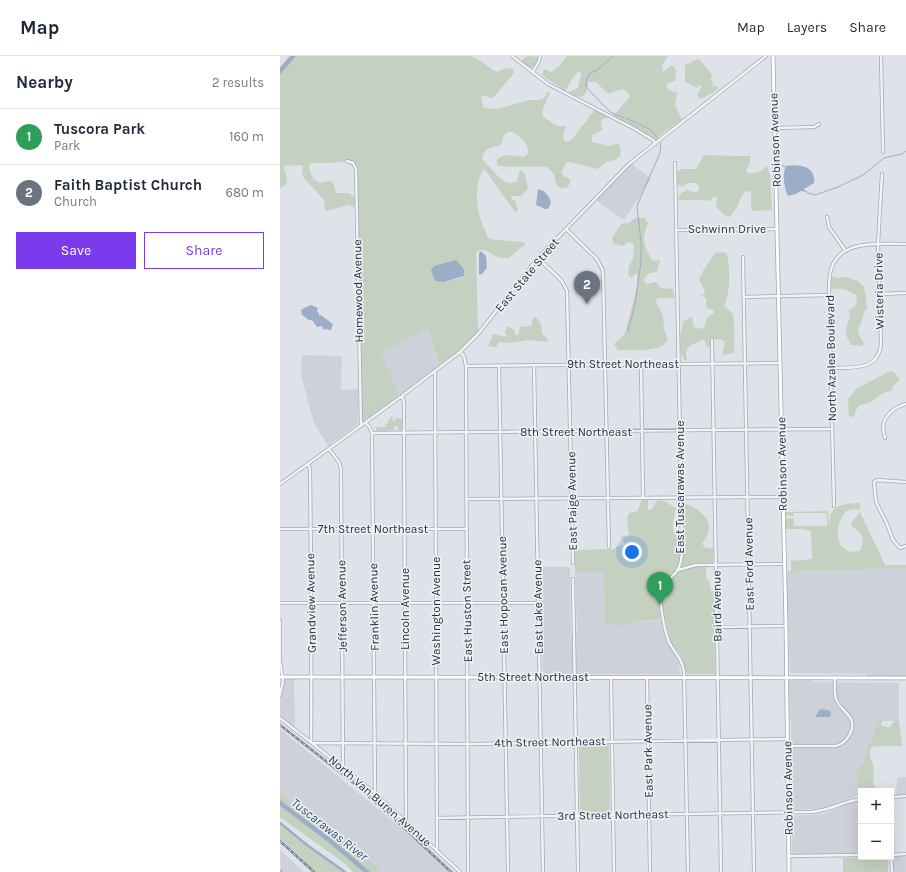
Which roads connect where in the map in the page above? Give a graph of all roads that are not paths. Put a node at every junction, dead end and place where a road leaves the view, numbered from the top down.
1 (512, 56) edge
2 (540, 56) edge
3 (766, 56) edge
4 (773, 56) edge
5 (881, 56) edge
6 (533, 72) junction
7 (819, 124) dead end
8 (775, 128) junction
9 (656, 144) junction
10 (883, 152) dead end
11 (347, 161) dead end
12 (675, 163) dead end
13 (882, 174) dead end
14 (827, 217) dead end
15 (566, 229) junction
16 (777, 229) junction
17 (676, 230) junction
18 (878, 244) junction
19 (906, 244) edge
20 (845, 250) junction
21 (743, 257) dead end
22 (538, 258) junction
23 (906, 293) edge
24 (879, 294) junction
25 (829, 295) junction
26 (779, 296) junction
27 (744, 297) junction
28 (712, 340) dead end
29 (460, 352) junction
30 (745, 363) junction
31 (780, 363) junction
32 (605, 364) junction
33 (641, 364) junction
34 (679, 364) junction
35 (712, 364) junction
36 (534, 365) junction
37 (569, 365) junction
38 (466, 366) junction
39 (499, 366) junction
40 (831, 368) junction
41 (435, 371) junction
42 (402, 396) junction
43 (906, 404) edge
44 (365, 423) junction
45 (361, 426) junction
46 (832, 429) junction
47 (746, 430) junction
48 (781, 430) junction
49 (606, 431) junction
50 (642, 431) junction
51 (680, 431) junction
52 (713, 431) junction
53 (467, 432) junction
54 (500, 432) junction
55 (535, 432) junction
56 (571, 432) junction
57 (372, 433) junction
58 (404, 433) junction
59 (435, 433) junction
60 (885, 438) dead end
61 (329, 449) junction
62 (308, 464) junction
63 (906, 482) edge
64 (280, 484) edge
65 (748, 497) junction
66 (782, 497) junction
67 (608, 498) junction
68 (643, 498) junction
69 (681, 498) junction
70 (715, 498) junction
71 (467, 499) junction
72 (501, 499) junction
73 (536, 499) junction
74 (572, 499) junction
75 (834, 506) dead end
76 (280, 529) edge
77 (311, 529) junction
78 (342, 529) junction
79 (373, 529) junction
80 (405, 529) junction
81 (436, 529) junction
82 (467, 529) junction
83 (906, 546) edge
84 (609, 547) dead end
85 (573, 563) dead end
86 (749, 564) junction
87 (784, 564) junction
88 (716, 565) junction
89 (678, 570) junction
90 (573, 579) dead end
91 (280, 603) edge
92 (311, 603) junction
93 (342, 603) junction
94 (374, 603) junction
95 (405, 603) junction
96 (436, 603) junction
97 (468, 603) junction
98 (503, 603) junction
99 (538, 603) junction
100 (280, 621) edge
101 (717, 626) junction
102 (750, 626) junction
103 (786, 626) junction
104 (281, 677) edge
105 (312, 677) junction
106 (343, 677) junction
107 (374, 677) junction
108 (406, 677) junction
109 (437, 677) junction
110 (468, 677) junction
111 (504, 677) junction
112 (540, 677) junction
113 (575, 677) junction
114 (647, 677) junction
115 (718, 677) junction
116 (751, 677) junction
117 (786, 677) junction
118 (835, 677) junction
119 (610, 678) junction
120 (684, 678) junction
121 (906, 678) edge
122 (280, 695) edge
123 (280, 718) edge
124 (752, 739) junction
125 (787, 739) junction
126 (685, 740) junction
127 (719, 740) junction
128 (612, 741) junction
129 (648, 741) junction
130 (576, 742) junction
131 (312, 743) junction
132 (375, 743) junction
133 (505, 743) junction
134 (541, 743) junction
135 (343, 744) junction
136 (406, 744) junction
137 (437, 744) junction
138 (468, 744) junction
139 (787, 746) junction
140 (343, 767) junction
141 (375, 793) junction
142 (906, 796) edge
143 (894, 797) edge
144 (858, 800) edge
145 (788, 812) junction
146 (720, 813) junction
147 (753, 813) junction
148 (649, 814) junction
149 (687, 814) junction
150 (613, 815) junction
151 (542, 816) junction
152 (577, 816) junction
153 (507, 817) junction
154 (437, 818) junction
155 (469, 818) junction
156 (406, 822) junction
157 (437, 851) junction
158 (894, 854) edge
159 (906, 854) edge
160 (858, 855) edge
161 (789, 856) junction
162 (891, 860) edge
163 (460, 872) edge
164 (468, 872) edge
165 (508, 872) edge
166 (543, 872) edge
167 (578, 872) edge
168 (614, 872) edge
169 (650, 872) edge
170 (688, 872) edge
171 (721, 872) edge
172 (754, 872) edge
173 (789, 872) edge
174 (892, 872) edge

1 - 6 street
2 - 6 street
3 - 9 street, East State Street
4 - 8 main road, Robinson Avenue
5 - 10 street
6 - 9 street
7 - 8 street
8 - 16 main road, Robinson Avenue
9 - 15 street, East State Street
11 - 45 street, Homewood Avenue
12 - 17 street, East Tuscarawas Avenue
13 - 18 street, Wisteria Drive
14 - 20 street
15 - 22 street, East State Street
15 - 32 street
16 - 17 street, Schwinn Drive
16 - 26 main road, Robinson Avenue
17 - 34 street, East Tuscarawas Avenue
18 - 19 street
18 - 20 street
18 - 24 street, Wisteria Drive
20 - 25 street, North Azalea Boulevard
21 - 27 street, East Ford Avenue
22 - 29 street, East State Street
22 - 37 street, East Paige Avenue
23 - 24 street
24 - 40 street, Wisteria Drive
25 - 26 street
25 - 40 street, North Azalea Boulevard
26 - 27 street
26 - 31 main road, Robinson Avenue
27 - 30 street, East Ford Avenue
28 - 35 street, Baird Avenue
29 - 38 street, East Huston Street
29 - 41 street, East State Street
30 - 31 street, 9th Street Northeast
30 - 35 street, 9th Street Northeast
30 - 47 street, East Ford Avenue
31 - 48 main road, Robinson Avenue
32 - 33 street, 9th Street Northeast
32 - 37 street, 9th Street Northeast
32 - 49 street
33 - 34 street, 9th Street Northeast
33 - 50 street
34 - 35 street, 9th Street Northeast
34 - 51 street, East Tuscarawas Avenue
35 - 52 street, Baird Avenue
36 - 37 street, 9th Street Northeast
36 - 39 street, 9th Street Northeast
36 - 55 street, East Lake Avenue
37 - 56 street, East Paige Avenue
38 - 39 street, 9th Street Northeast
38 - 53 street, East Huston Street
39 - 54 street, East Hopocan Avenue
40 - 46 street, North Azalea Boulevard
41 - 42 street, East State Street
41 - 59 street, Washington Avenue
42 - 44 street, East State Street
42 - 58 street, Lincoln Avenue
43 - 60 street
44 - 45 street, East State Street
44 - 57 street
45 - 61 street, East State Street
46 - 48 street, 8th Street Northeast
46 - 75 street, North Azalea Boulevard
47 - 48 street, 8th Street Northeast
47 - 52 street, 8th Street Northeast
47 - 65 street, East Ford Avenue
48 - 66 main road, Robinson Avenue
49 - 50 street, 8th Street Northeast
49 - 56 street, 8th Street Northeast
49 - 67 street
50 - 51 street, 8th Street Northeast
50 - 68 street
51 - 52 street, 8th Street Northeast
51 - 69 street, East Tuscarawas Avenue
52 - 70 street, Baird Avenue
53 - 54 street, 8th Street Northeast
53 - 59 street, 8th Street Northeast
53 - 71 street, East Huston Street
54 - 55 street, 8th Street Northeast
54 - 72 street, East Hopocan Avenue
55 - 56 street, 8th Street Northeast
55 - 73 street, East Lake Avenue
56 - 74 street, East Paige Avenue
57 - 58 street, 8th Street Northeast
57 - 79 street, Franklin Avenue
58 - 59 street, 8th Street Northeast
58 - 80 street, Lincoln Avenue
59 - 81 street, Washington Avenue
61 - 62 street, East State Street
61 - 78 street, Jefferson Avenue
62 - 64 street, East State Street
62 - 77 street, Grandview Avenue
63 - 83 street
65 - 66 street
65 - 70 street
65 - 86 street, East Ford Avenue
66 - 87 main road, Robinson Avenue
67 - 68 street
67 - 74 street
67 - 84 street
68 - 69 street
69 - 70 street
69 - 89 street, East Tuscarawas Avenue
70 - 88 street, Baird Avenue
71 - 72 street
71 - 82 street, East Huston Street
72 - 73 street
72 - 98 street, East Hopocan Avenue
73 - 74 street
73 - 99 street, East Lake Avenue
74 - 85 street, East Paige Avenue
76 - 77 street, 7th Street Northeast
77 - 78 street, 7th Street Northeast
77 - 92 street, Grandview Avenue
78 - 79 street, 7th Street Northeast
78 - 93 street, Jefferson Avenue
79 - 80 street, 7th Street Northeast
79 - 94 street, Franklin Avenue
80 - 81 street, 7th Street Northeast
80 - 95 street, Lincoln Avenue
81 - 82 street, 7th Street Northeast
81 - 96 street, Washington Avenue
82 - 97 street, East Huston Street
86 - 87 street
86 - 88 street
86 - 102 street, East Ford Avenue
87 - 103 main road, Robinson Avenue
88 - 89 street
88 - 101 street, Baird Avenue
89 - 120 street, East Tuscarawas Avenue
90 - 113 street
91 - 92 street
92 - 93 street
92 - 105 street, Grandview Avenue
93 - 94 street
93 - 106 street, Jefferson Avenue
94 - 95 street
94 - 107 street, Franklin Avenue
95 - 96 street
95 - 108 street, Lincoln Avenue
96 - 97 street
96 - 109 street, Washington Avenue
97 - 98 street
97 - 110 street, East Huston Street
98 - 99 street
98 - 111 street, East Hopocan Avenue
99 - 112 street, East Lake Avenue
100 - 104 street
101 - 102 street
101 - 115 street, Baird Avenue
102 - 103 street
102 - 116 street, East Ford Avenue
103 - 117 main road, Robinson Avenue
104 - 105 main road, 5th Street Northeast
104 - 122 street
105 - 106 main road, 5th Street Northeast
105 - 131 street, Grandview Avenue
106 - 107 main road, 5th Street Northeast
106 - 135 street, Jefferson Avenue
107 - 108 main road, 5th Street Northeast
107 - 132 street, Franklin Avenue
108 - 109 main road, 5th Street Northeast
108 - 136 street, Lincoln Avenue
109 - 110 main road, 5th Street Northeast
109 - 137 street, Washington Avenue
110 - 111 main road, 5th Street Northeast
110 - 138 street, East Huston Street
111 - 112 main road, 5th Street Northeast
111 - 133 street, East Hopocan Avenue
112 - 113 main road, 5th Street Northeast
112 - 134 street, East Lake Avenue
113 - 119 main road, 5th Street Northeast
113 - 130 street
114 - 119 main road, 5th Street Northeast
114 - 120 main road, 5th Street Northeast
114 - 129 street, East Park Avenue
115 - 116 main road, 5th Street Northeast
115 - 120 main road, 5th Street Northeast
115 - 127 street, Baird Avenue
116 - 117 main road, 5th Street Northeast
116 - 124 street, East Ford Avenue
117 - 118 main road, 5th Street Northeast
117 - 125 main road, Robinson Avenue
118 - 121 main road, 5th Street Northeast
118 - 139 street
119 - 128 street
120 - 126 street, East Tuscarawas Avenue
123 - 131 street, North Van Buren Avenue
124 - 125 street, 4th Street Northeast
124 - 127 street, 4th Street Northeast
124 - 147 street, East Ford Avenue
125 - 139 main road, Robinson Avenue
126 - 127 street, 4th Street Northeast
126 - 129 street, 4th Street Northeast
126 - 149 street, East Tuscarawas Avenue
127 - 146 street, Baird Avenue
128 - 129 street, 4th Street Northeast
128 - 130 street, 4th Street Northeast
128 - 150 street
129 - 148 street, East Park Avenue
130 - 134 street, 4th Street Northeast
130 - 152 street
131 - 135 street, 4th Street Northeast
131 - 140 street, North Van Buren Avenue
132 - 135 street, 4th Street Northeast
132 - 136 street, 4th Street Northeast
132 - 141 street, Franklin Avenue
133 - 134 street, 4th Street Northeast
133 - 138 street, 4th Street Northeast
133 - 153 street, East Hopocan Avenue
134 - 151 street, East Lake Avenue
135 - 140 street, Jefferson Avenue
136 - 137 street, 4th Street Northeast
136 - 156 street, Lincoln Avenue
137 - 138 street, 4th Street Northeast
137 - 154 street, Washington Avenue
138 - 155 street, East Huston Street
139 - 145 main road, Robinson Avenue
140 - 141 street, North Van Buren Avenue
141 - 156 street, North Van Buren Avenue
142 - 143 street
144 - 145 street, 3rd Street Northeast
145 - 147 street, 3rd Street Northeast
145 - 161 main road, Robinson Avenue
146 - 147 street, 3rd Street Northeast
146 - 149 street, 3rd Street Northeast
146 - 171 street, Baird Avenue
147 - 172 street, East Ford Avenue
148 - 149 street, 3rd Street Northeast
148 - 150 street, 3rd Street Northeast
148 - 169 street, East Park Avenue
149 - 170 street, East Tuscarawas Avenue
150 - 152 street, 3rd Street Northeast
150 - 168 street
151 - 152 street, 3rd Street Northeast
151 - 153 street, 3rd Street Northeast
151 - 166 street, East Lake Avenue
152 - 167 street
153 - 155 street, 3rd Street Northeast
153 - 165 street, East Hopocan Avenue
154 - 155 street, 3rd Street Northeast
154 - 157 street, Washington Avenue
155 - 164 street, East Huston Street
156 - 157 street, North Van Buren Avenue
157 - 163 street, North Van Buren Avenue
158 - 159 street
160 - 161 street
161 - 173 main road, Robinson Avenue
162 - 174 street

